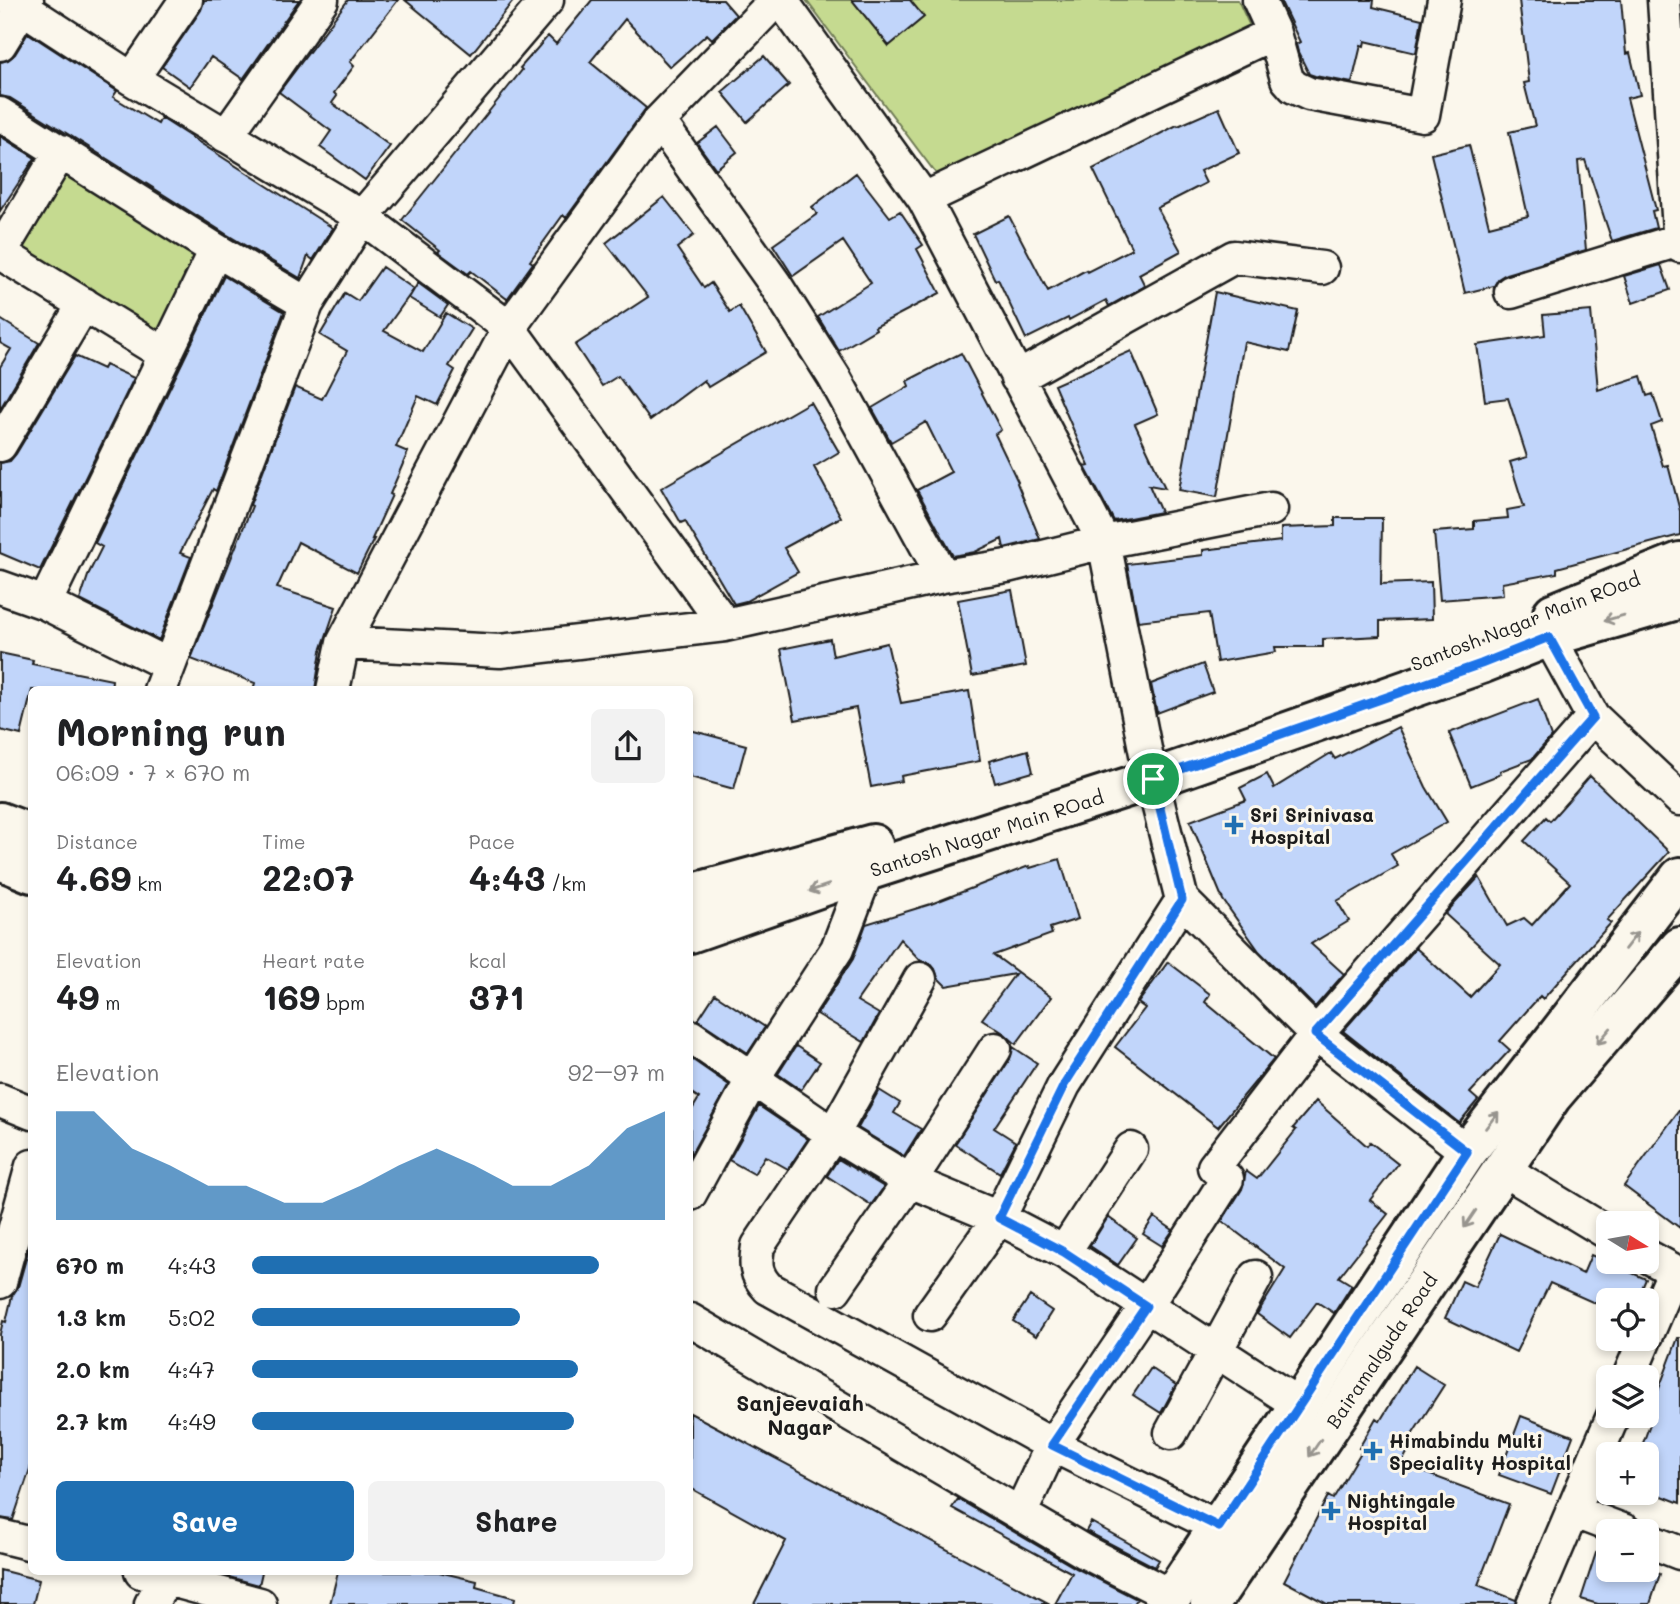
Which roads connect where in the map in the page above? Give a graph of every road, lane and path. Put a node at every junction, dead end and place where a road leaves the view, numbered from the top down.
1 (186, 0) edge
2 (322, 0) edge
3 (547, 0) edge
4 (778, 0) edge
5 (1259, 0) edge
6 (1444, 0) edge
7 (1664, 0) edge
8 (20, 2) edge
9 (1274, 33) junction
10 (0, 44) edge
11 (132, 79) junction
12 (0, 114) edge
13 (659, 121) junction
14 (226, 136) junction
15 (61, 151) junction
16 (924, 199) junction
17 (362, 217) junction
18 (1679, 240) edge
19 (1680, 246) edge
20 (216, 250) junction
21 (0, 253) edge
22 (1322, 268) dead end
23 (1511, 292) dead end
24 (84, 304) junction
25 (307, 304) junction
26 (509, 328) junction
27 (166, 355) junction
28 (1017, 378) junction
29 (0, 445) edge
30 (1271, 509) dead end
31 (1104, 542) junction
32 (1680, 562) edge
33 (943, 576) junction
34 (0, 587) edge
35 (1680, 599) edge
36 (46, 603) junction
37 (725, 625) junction
38 (1549, 637) junction
39 (343, 643) junction
40 (165, 677) edge
41 (334, 686) edge
42 (1593, 717) junction
43 (1150, 769) junction
44 (1680, 799) edge
45 (0, 822) edge
46 (28, 832) edge
47 (0, 860) edge
48 (28, 871) edge
49 (867, 871) junction
50 (1680, 877) edge
51 (693, 893) edge
52 (1182, 900) junction
53 (693, 932) edge
54 (1680, 947) edge
55 (920, 979) dead end
56 (1315, 1034) junction
57 (693, 1038) edge
58 (995, 1049) dead end
59 (752, 1080) junction
60 (1540, 1085) junction
61 (0, 1100) edge
62 (28, 1111) edge
63 (833, 1133) junction
64 (1131, 1149) dead end
65 (1467, 1152) junction
66 (1504, 1168) junction
67 (28, 1180) edge
68 (910, 1181) junction
69 (693, 1188) edge
70 (999, 1218) junction
71 (1596, 1226) edge
72 (1064, 1252) junction
73 (1659, 1263) edge
74 (1677, 1273) edge
75 (1256, 1277) dead end
76 (0, 1282) edge
77 (835, 1289) dead end
78 (1146, 1306) junction
79 (1659, 1310) edge
80 (930, 1315) dead end
81 (693, 1322) edge
82 (1216, 1351) junction
83 (1298, 1404) junction
84 (1608, 1428) edge
85 (1171, 1433) dead end
86 (1052, 1445) junction
87 (1572, 1511) junction
88 (1021, 1512) junction
89 (1596, 1520) edge
90 (1219, 1527) junction
91 (0, 1536) edge
92 (28, 1543) edge
93 (1659, 1545) edge
94 (1680, 1553) edge
95 (157, 1581) edge
96 (1169, 1600) edge
97 (260, 1604) edge
98 (1210, 1604) edge
99 (1533, 1604) edge

1 - 11 street
2 - 14 street
3 - 17 street
4 - 13 street
4 - 16 street
5 - 9 street
6 - 9 street
7 - 18 street
8 - 10 street
8 - 11 street
9 - 16 street
11 - 14 street
12 - 15 street
13 - 26 street
13 - 33 street
14 - 17 street
15 - 20 street
15 - 21 street
16 - 28 street
17 - 25 street
17 - 26 street
18 - 19 street
18 - 23 street
20 - 25 street
20 - 27 street
21 - 24 street
22 - 28 street
24 - 27 street
24 - 29 street
25 - 40 street
26 - 37 street
26 - 39 street
27 - 36 street
28 - 31 street
30 - 31 street
31 - 33 street
31 - 43 street
32 - 43 main road, Santosh Nagar Main ROad
33 - 37 street
34 - 36 street
35 -> 38 main road, Santosh Nagar Main ROad
36 - 40 street
37 - 39 street
38 - 42 street
38 - 43 main road, Santosh Nagar Main ROad
39 - 41 street
42 - 44 street
42 - 56 street
43 - 49 main road, Santosh Nagar Main ROad
43 - 51 main road, Santosh Nagar Main ROad
43 - 52 street
45 - 46 main road
47 - 48 main road
49 -> 53 main road, Santosh Nagar Main ROad
49 - 59 street
60 -> 50 main road, Bairamalguda Road
52 - 56 street
52 - 70 street
54 -> 60 main road, Bairamalguda Road
55 - 63 street
56 - 65 street
56 - 78 street
57 - 59 street
58 - 68 street
59 - 63 street
59 - 69 street
65 -> 60 main road, Bairamalguda Road
60 - 66 main road, Bairamalguda Road
61 - 62 street
63 - 68 street
63 - 86 street
64 - 72 street
65 - 83 main road, Bairamalguda Road
66 - 71 street
66 -> 98 main road, Bairamalguda Road
67 - 76 street
68 - 70 street
68 - 77 street
70 - 72 street
70 - 80 street
72 - 78 street
73 - 74 street
74 - 79 street
75 - 82 street
78 - 82 street
78 - 86 street
81 - 88 street
82 - 83 street
82 - 85 street
83 - 90 main road, Bairamalguda Road
84 - 87 street
86 - 88 street
86 - 90 street
87 - 89 street
87 - 99 street
88 - 96 street
90 - 96 main road, Bairamalguda Road
91 - 92 street
93 - 94 street
95 - 97 street

